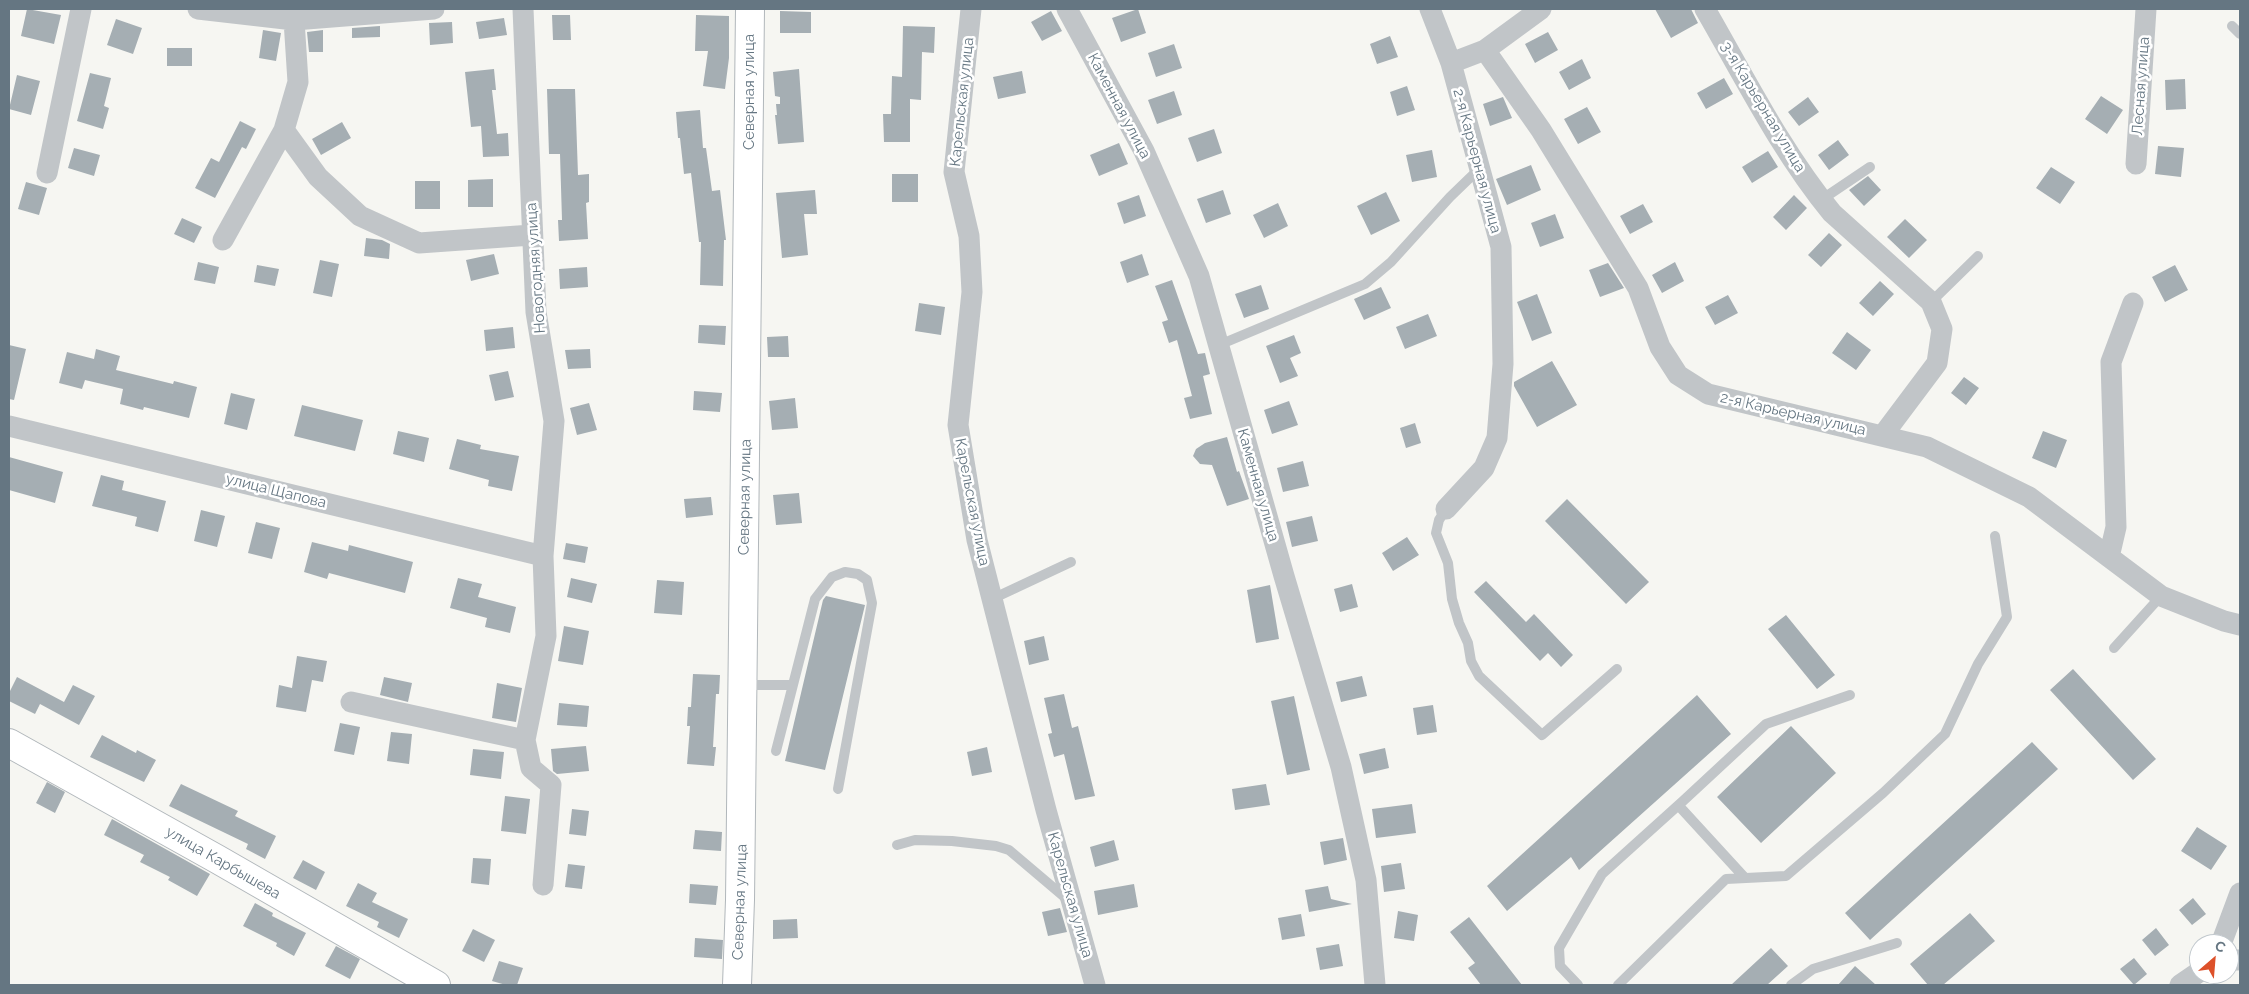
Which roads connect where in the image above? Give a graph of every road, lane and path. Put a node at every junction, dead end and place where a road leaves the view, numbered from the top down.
1 (81, 9) edge
2 (198, 9) edge
3 (434, 9) edge
4 (523, 9) edge
5 (750, 9) edge
6 (972, 9) edge
7 (1067, 9) edge
8 (1430, 9) edge
9 (1541, 9) edge
10 (1705, 9) edge
11 (2146, 9) edge
12 (294, 20) junction
13 (2232, 26) dead end
14 (2240, 34) edge
15 (1485, 50) junction
16 (1451, 63) junction
17 (284, 130) junction
18 (2136, 164) dead end
19 (1870, 166) dead end
20 (1479, 169) junction
21 (47, 173) dead end
22 (1821, 200) junction
23 (532, 235) junction
24 (223, 240) dead end
25 (1978, 256) dead end
26 (1931, 302) junction
27 (2133, 303) dead end
28 (1219, 344) junction
29 (9, 426) edge
30 (1883, 435) junction
31 (1446, 509) joint
32 (1995, 536) dead end
33 (543, 556) junction
34 (2109, 557) junction
35 (1071, 562) dead end
36 (2161, 596) junction
37 (992, 599) junction
38 (2240, 625) edge
39 (2114, 648) dead end
40 (1617, 669) dead end
41 (743, 684) junction
42 (793, 685) junction
43 (1850, 695) dead end
44 (351, 702) dead end
45 (525, 740) junction
46 (9, 743) edge
47 (776, 751) dead end
48 (838, 789) dead end
49 (1678, 806) junction
50 (897, 845) dead end
51 (1745, 878) junction
52 (543, 885) dead end
53 (2240, 893) edge
54 (1073, 903) junction
55 (2225, 934) edge
56 (1897, 943) dead end
57 (436, 985) edge
58 (737, 985) edge
59 (1095, 985) edge
60 (1375, 985) edge
61 (1578, 985) edge
62 (1618, 985) edge
63 (1791, 985) edge

1 - 21 street
2 - 12 street
3 - 12 street
4 - 23 street, Новогодняя улица
5 - 41 main road, Северная улица
6 - 37 street, Карельская улица
7 - 28 street, Каменная улица
8 - 16 street, 2-я Карьерная улица
9 - 15 street
10 - 22 street, 3-я Карьерная улица
11 - 18 street, Лесная улица
12 - 17 street
13 - 14 lane
15 - 16 street
15 - 30 street, 2-я Карьерная улица
16 - 20 street, 2-я Карьерная улица
17 - 23 street
17 - 24 street
19 - 22 lane
20 - 28 lane
20 - 31 street, 2-я Карьерная улица
22 - 26 street, 3-я Карьерная улица
23 - 33 street, Новогодняя улица
25 - 26 lane
26 - 30 street, 3-я Карьерная улица
27 - 34 street
28 - 60 street, Каменная улица
29 - 33 street, улица Щапова
30 - 34 street, 2-я Карьерная улица
31 - 40 lane
32 - 51 lane
33 - 45 street, Новогодняя улица
34 - 36 street, 2-я Карьерная улица
35 - 37 lane
36 - 38 street, 2-я Карьерная улица
36 - 39 lane
37 - 54 street, Карельская улица
41 - 42 lane
41 - 58 main road, Северная улица
42 - 47 lane
42 - 48 lane
43 - 49 lane
44 - 45 street
45 - 52 street
46 - 57 main road, улица Карбышева
49 - 51 lane
49 - 61 lane
50 - 54 lane
51 - 62 lane
53 - 55 street
54 - 59 street, Карельская улица
56 - 63 lane

